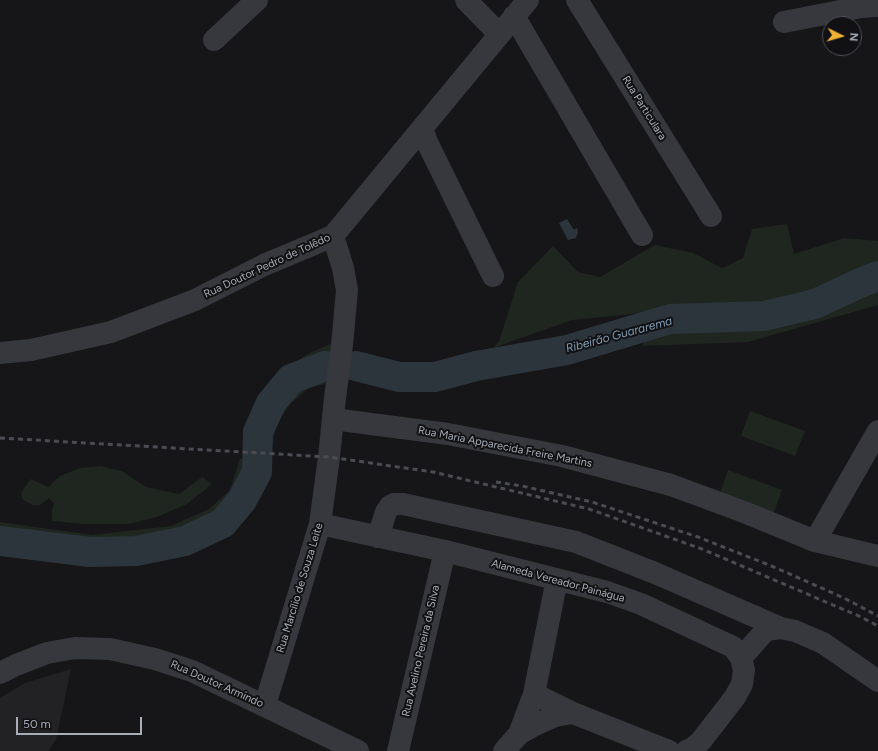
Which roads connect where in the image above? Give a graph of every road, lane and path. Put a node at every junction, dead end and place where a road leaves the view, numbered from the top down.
1 (257, 0) edge
2 (466, 0) edge
3 (528, 0) edge
4 (577, 0) edge
5 (878, 6) edge
6 (514, 16) junction
7 (784, 22) dead end
8 (499, 34) junction
9 (214, 40) dead end
10 (422, 128) junction
11 (711, 216) dead end
12 (642, 235) dead end
13 (333, 236) junction
14 (494, 276) dead end
15 (0, 353) edge
16 (334, 408) junction
17 (878, 431) edge
18 (320, 524) junction
19 (378, 537) junction
20 (815, 541) junction
21 (445, 551) junction
22 (878, 556) edge
23 (557, 579) junction
24 (781, 628) junction
25 (741, 658) junction
26 (0, 673) edge
27 (878, 682) edge
28 (534, 694) junction
29 (265, 705) junction
30 (573, 713) junction
31 (519, 734) junction
32 (358, 751) edge
33 (398, 751) edge
34 (504, 751) edge
35 (669, 751) edge
36 (686, 751) edge

1 - 9 street
2 - 8 street
3 - 6 street, Rua Doutor Pedro de Tolêdo
4 - 11 street, Rua Particulara
5 - 7 street
6 - 8 street, Rua Doutor Pedro de Tolêdo
6 - 12 street
8 - 10 street, Rua Doutor Pedro de Tolêdo
10 - 13 street, Rua Doutor Pedro de Tolêdo
10 - 14 street
13 - 15 street, Rua Doutor Pedro de Tolêdo
13 - 16 street, Rua Marcílio de Souza Leite
16 - 18 street, Rua Marcílio de Souza Leite
16 - 20 street, Rua Maria Apparecida Freire Martins
17 - 20 street
18 - 19 street, Alameda Vereador Painágua
18 - 29 street, Rua Marcílio de Souza Leite
19 - 21 street, Alameda Vereador Painágua
19 - 24 street
20 - 22 street, Rua Maria Apparecida Freire Martins
21 - 23 street, Alameda Vereador Painágua
21 - 33 street, Rua Avelino Pereira da Silva
23 - 25 street, Alameda Vereador Painágua
23 - 28 street
24 - 25 street
24 - 27 street
25 - 36 street
26 - 29 street, Rua Doutor Armindo
28 - 30 street
28 - 31 street
29 - 32 street, Rua Doutor Armindo
30 - 31 street
30 - 35 street
31 - 34 street

